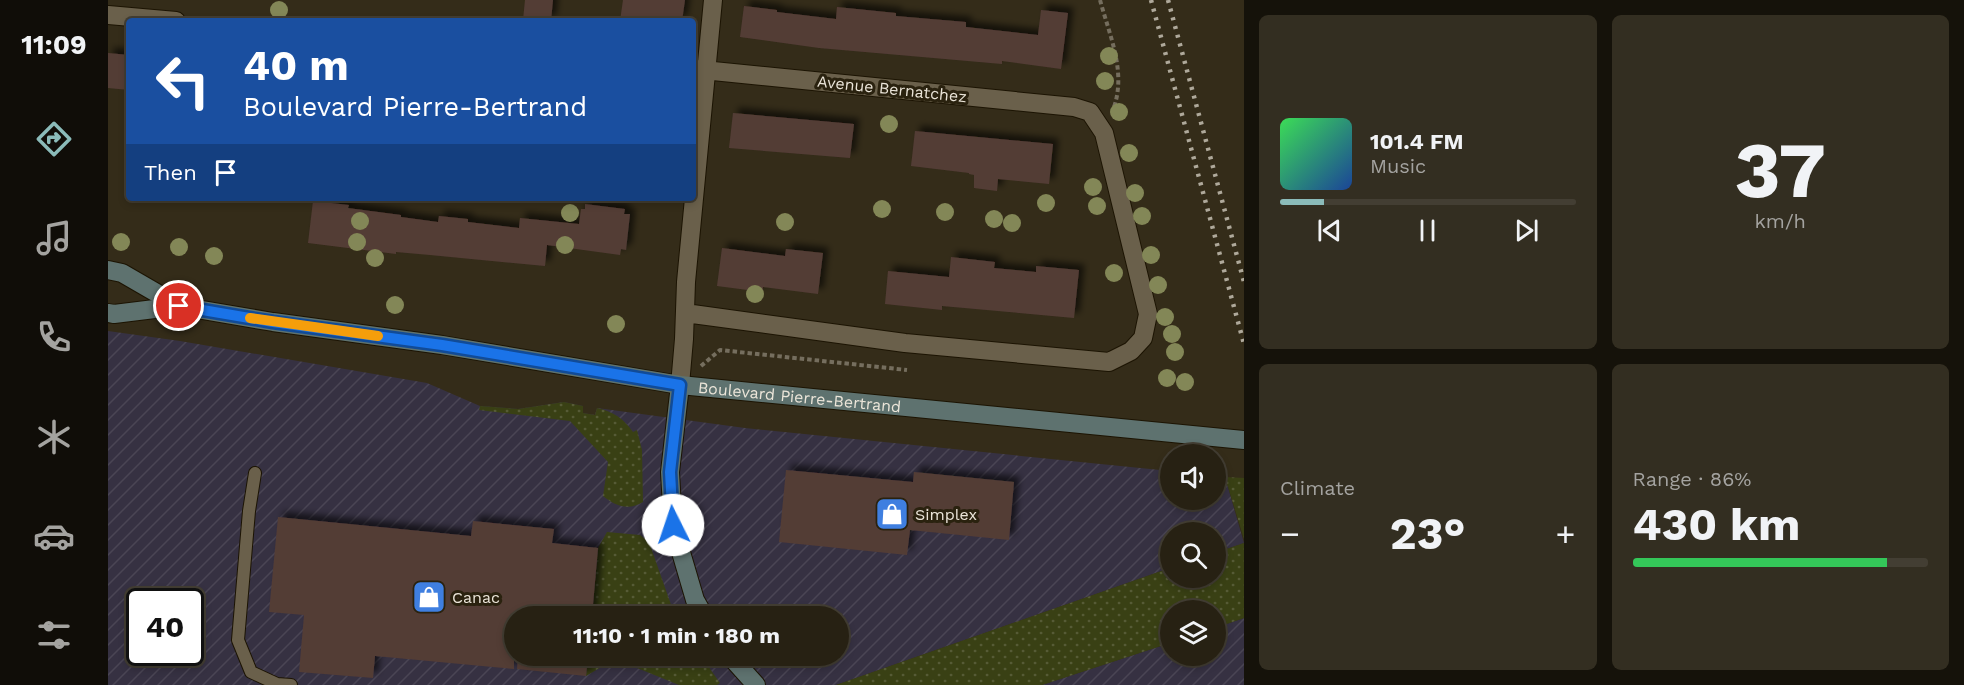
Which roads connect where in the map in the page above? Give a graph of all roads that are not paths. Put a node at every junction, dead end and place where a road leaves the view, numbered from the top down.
1 (713, 0) edge
2 (108, 15) edge
3 (142, 18) edge
4 (700, 70) edge
5 (696, 131) edge
6 (691, 201) edge
7 (108, 270) edge
8 (179, 306) junction
9 (108, 313) edge
10 (686, 313) junction
11 (680, 385) junction
12 (1244, 440) edge
13 (255, 473) dead end
14 (698, 606) edge
15 (738, 666) edge
16 (751, 683) edge
17 (291, 685) edge

1 - 4 street
2 - 3 street
4 - 5 street
4 - 10 street, Avenue Bernatchez
6 - 10 street
7 - 8 main road, Boulevard Pierre-Bertrand
8 - 9 main road, Boulevard Pierre-Bertrand
8 - 11 main road, Boulevard Pierre-Bertrand
10 - 11 street
11 - 12 main road, Boulevard Pierre-Bertrand
11 - 14 main road
13 - 17 lane
15 - 16 main road

